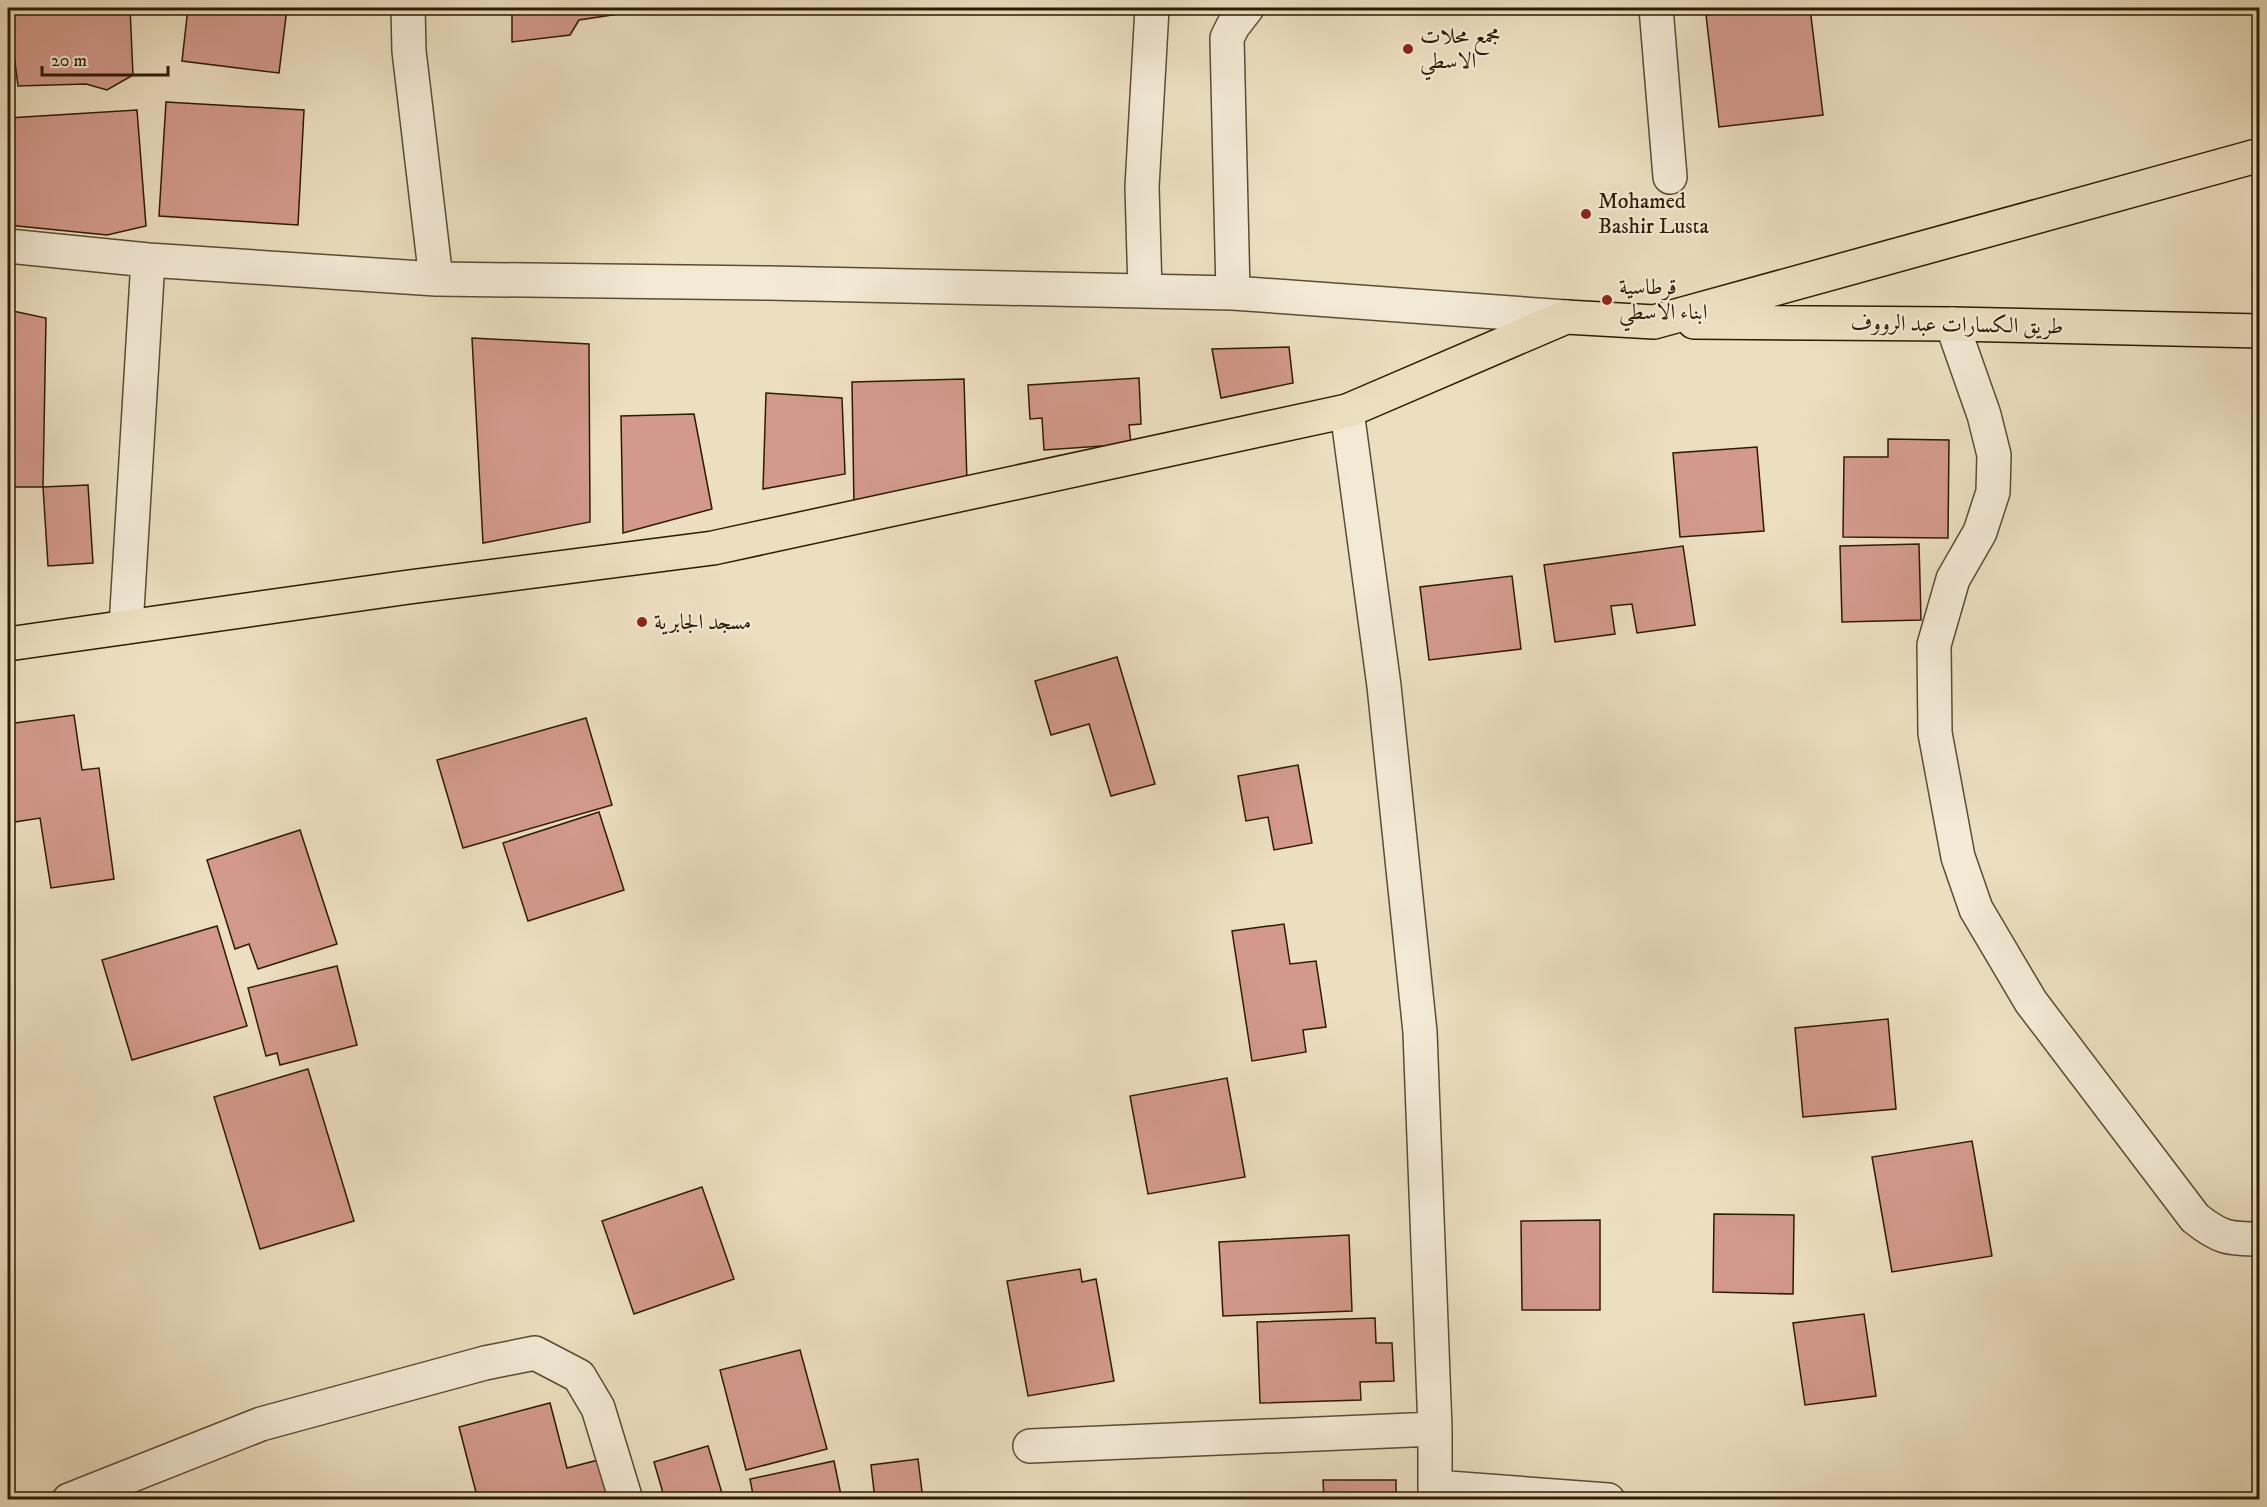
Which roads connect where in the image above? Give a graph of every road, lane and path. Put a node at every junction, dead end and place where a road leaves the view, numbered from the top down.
1 (408, 8) edge
2 (1152, 8) edge
3 (1247, 8) edge
4 (1656, 8) edge
5 (2259, 155) edge
6 (1670, 177) dead end
7 (8, 246) edge
8 (148, 260) junction
9 (436, 279) junction
10 (1145, 291) junction
11 (1233, 293) junction
12 (1566, 316) junction
13 (1654, 322) junction
14 (1952, 324) junction
15 (2259, 331) edge
16 (1347, 411) junction
17 (126, 627) junction
18 (8, 644) edge
19 (2259, 1239) edge
20 (1435, 1429) junction
21 (1030, 1446) dead end
22 (1435, 1494) edge
23 (69, 1500) edge
24 (626, 1500) edge
25 (1608, 1500) edge

1 - 9 street
2 - 10 street
3 - 11 street
4 - 6 street
5 - 13 main road
7 - 8 street
8 - 9 street
8 - 17 street
9 - 10 street
10 - 11 street
11 - 12 street
12 - 13 main road, طريق الكسارات عبد الرووف
12 - 16 main road
13 - 14 main road, طريق الكسارات عبد الرووف
14 - 15 main road, طريق الكسارات عبد الرووف
14 - 19 street
16 - 17 main road
16 - 20 street
17 - 18 main road
20 - 21 street
20 - 22 street
22 - 25 street
23 - 24 street

